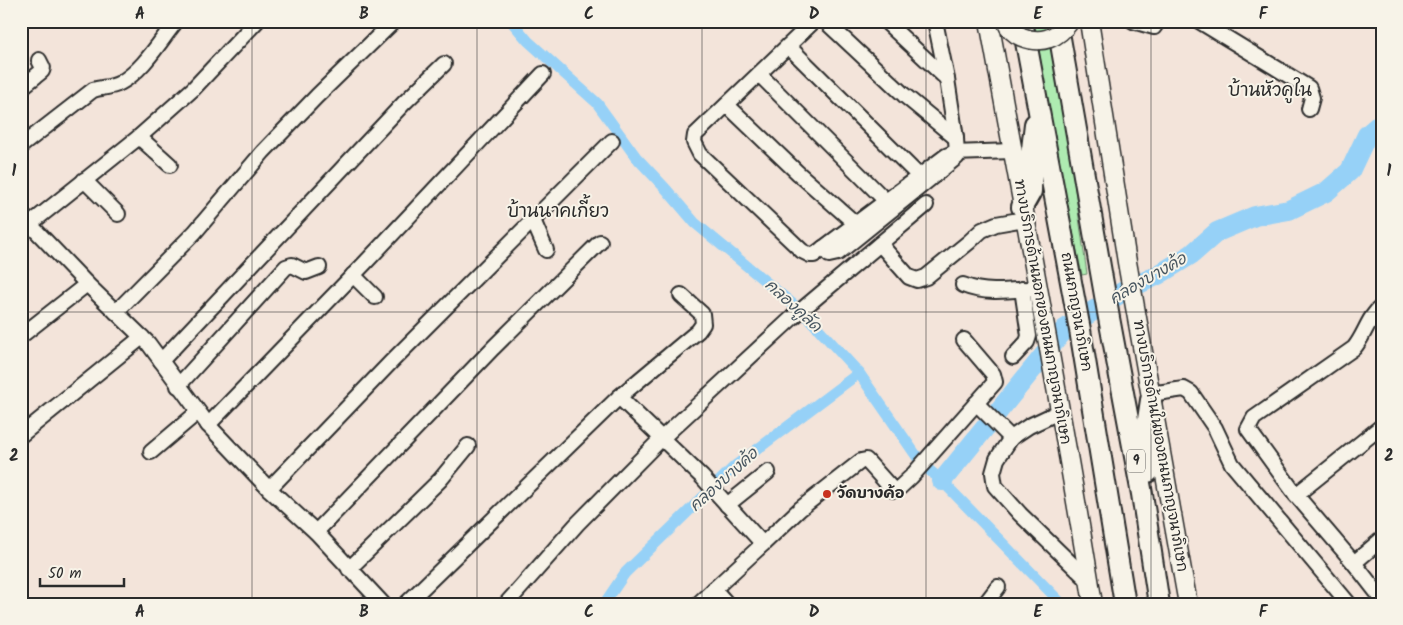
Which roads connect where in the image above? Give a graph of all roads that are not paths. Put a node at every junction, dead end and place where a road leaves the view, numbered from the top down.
1 (257, 21) edge
2 (394, 21) edge
3 (814, 21) edge
4 (825, 21) edge
5 (885, 21) edge
6 (935, 21) edge
7 (989, 21) edge
8 (1006, 21) edge
9 (1022, 21) edge
10 (1057, 21) edge
11 (1070, 21) edge
12 (1089, 21) edge
13 (1133, 21) edge
14 (1158, 21) edge
15 (1199, 21) edge
16 (174, 24) dead end
17 (788, 46) junction
18 (39, 60) dead end
19 (444, 64) dead end
20 (543, 74) dead end
21 (759, 74) junction
22 (947, 79) junction
23 (21, 88) edge
24 (727, 105) junction
25 (1309, 109) dead end
26 (1039, 112) junction
27 (139, 137) junction
28 (956, 138) junction
29 (612, 140) dead end
30 (21, 146) edge
31 (1013, 151) junction
32 (957, 152) junction
33 (170, 165) dead end
34 (919, 176) junction
35 (84, 180) junction
36 (886, 201) junction
37 (926, 205) dead end
38 (1024, 213) junction
39 (118, 214) dead end
40 (26, 220) edge
41 (533, 220) junction
42 (856, 224) junction
43 (600, 242) dead end
44 (880, 244) junction
45 (823, 248) junction
46 (546, 250) dead end
47 (319, 267) dead end
48 (353, 275) junction
49 (87, 284) junction
50 (963, 285) dead end
51 (1030, 288) junction
52 (681, 295) dead end
53 (375, 297) dead end
54 (1382, 306) edge
55 (116, 312) junction
56 (21, 336) edge
57 (142, 337) junction
58 (964, 340) dead end
59 (1013, 357) dead end
60 (161, 361) junction
61 (178, 386) junction
62 (619, 397) junction
63 (1150, 397) junction
64 (981, 408) junction
65 (1061, 411) junction
66 (198, 412) junction
67 (208, 426) junction
68 (1382, 426) edge
69 (21, 435) edge
70 (1010, 438) junction
71 (661, 439) junction
72 (468, 446) dead end
73 (151, 452) dead end
74 (768, 472) dead end
75 (269, 489) junction
76 (1142, 494) junction
77 (1296, 495) junction
78 (727, 505) junction
79 (316, 532) junction
80 (1382, 539) edge
81 (763, 544) junction
82 (1354, 564) junction
83 (349, 569) junction
84 (1090, 582) junction
85 (998, 587) dead end
86 (714, 589) junction
87 (1382, 599) edge
88 (383, 604) edge
89 (406, 604) edge
90 (506, 604) edge
91 (698, 604) edge
92 (727, 604) edge
93 (985, 604) edge
94 (1093, 604) edge
95 (1125, 604) edge
96 (1159, 604) edge
97 (1188, 604) edge
98 (1349, 604) edge

1 - 27 street
2 - 55 street
3 - 17 street
4 - 28 street
5 - 22 street
6 - 22 street
7 - 31 main road, ทางบริการด้านนอกของถนนกาญจนาภิเษก
8 - 11 main road, bridge
9 - 26 highway, ถนนกาญจนาภิเษก
10 - 76 highway, 9
12 - 63 main road, ทางบริการด้านในของถนนกาญจนาภิเษก
13 - 14 street
15 - 25 street
16 - 30 street
17 - 21 street
17 - 34 street
18 - 23 street
19 - 60 street
20 - 48 street
21 - 24 street
21 - 36 street
22 - 28 street
24 - 42 street
24 - 45 street
26 - 38 highway
26 - 95 highway, ถนนกาญจนาภิเษก
27 - 33 street
27 - 35 street
28 - 32 street
29 - 41 street
31 - 32 street
31 - 38 main road, ทางบริการด้านนอกของถนนกาญจนาภิเษก
32 - 34 street
32 - 45 street
34 - 36 street
35 - 39 street
35 - 40 street
36 - 42 street
37 - 44 street
38 - 44 street
38 - 51 main road, ทางบริการด้านนอกของถนนกาญจนาภิเษก
40 - 49 street
41 - 46 street
41 - 75 street
42 - 45 street
43 - 79 street
44 - 71 street
47 - 61 street
48 - 53 street
48 - 67 street
49 - 55 street
49 - 56 street
50 - 51 street
51 - 59 street
51 - 65 main road, ทางบริการด้านนอกของถนนกาญจนาภิเษก
52 - 62 street
54 - 77 street
55 - 57 street
57 - 60 street
57 - 69 street
58 - 64 street
60 - 61 street
61 - 66 street
62 - 71 street
62 - 89 street
63 - 76 highway
63 - 97 main road, ทางบริการด้านในของถนนกาญจนาภิเษก
63 - 98 street
64 - 70 street
64 - 81 street
65 - 70 street
65 - 84 main road, ทางบริการด้านนอกของถนนกาญจนาภิเษก
66 - 67 street
66 - 73 street
67 - 75 street
68 - 77 street
70 - 84 street
71 - 78 street
71 - 90 street
72 - 83 street
74 - 78 street
75 - 79 street
76 - 96 highway, 9
77 - 82 street
78 - 81 street
79 - 83 street
80 - 82 street
81 - 86 street
82 - 87 street
83 - 88 street
84 - 94 main road, ทางบริการด้านนอกของถนนกาญจนาภิเษก
85 - 93 street
86 - 91 street
86 - 92 street

